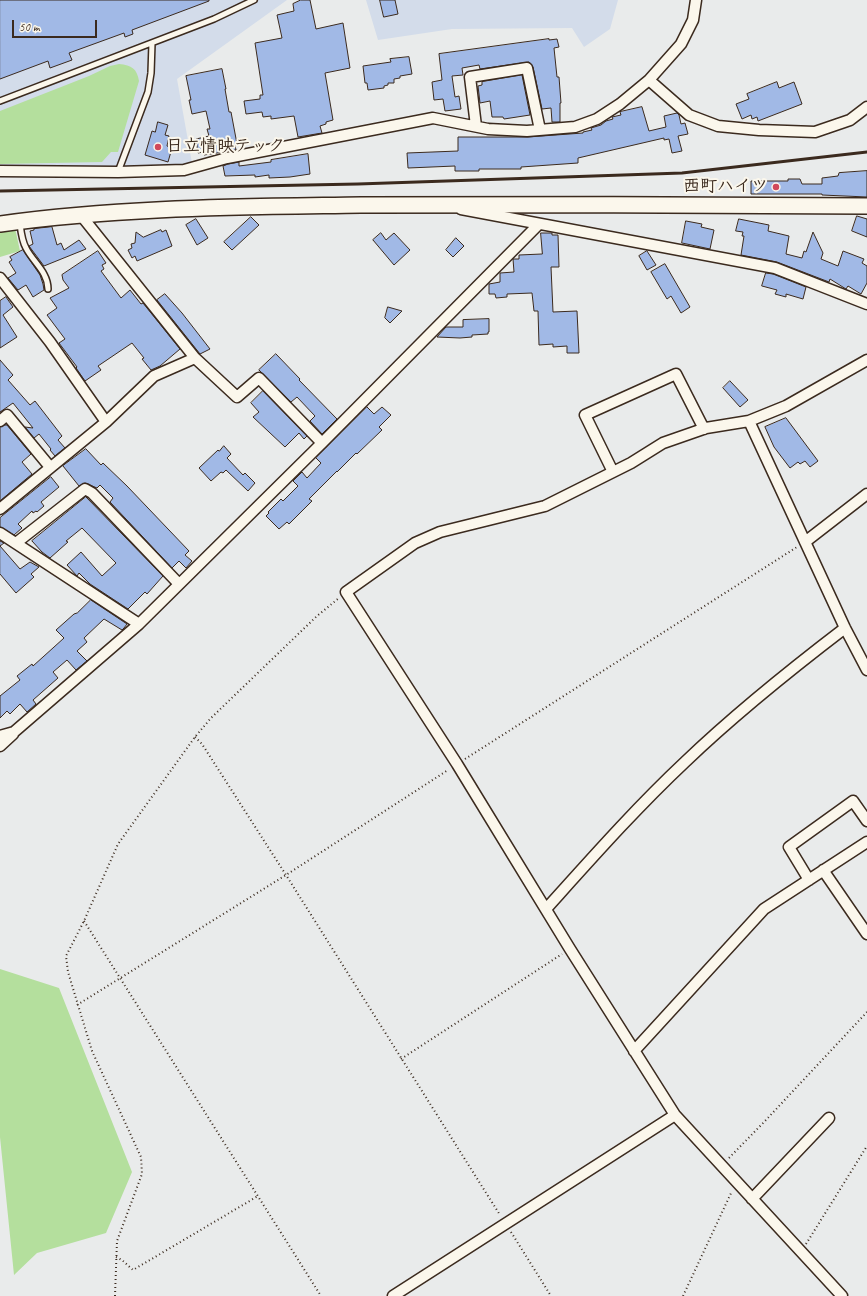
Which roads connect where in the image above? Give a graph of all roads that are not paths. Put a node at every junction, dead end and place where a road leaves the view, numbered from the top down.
1 (254, 0) edge
2 (696, 0) edge
3 (152, 43) junction
4 (650, 80) junction
5 (0, 101) edge
6 (867, 107) edge
7 (476, 126) junction
8 (540, 130) junction
9 (0, 171) edge
10 (118, 172) junction
11 (442, 205) junction
12 (867, 206) edge
13 (80, 214) junction
14 (20, 221) junction
15 (0, 224) edge
16 (539, 224) junction
17 (0, 278) edge
18 (48, 289) dead end
19 (867, 304) edge
20 (195, 358) junction
21 (867, 360) edge
22 (0, 421) edge
23 (749, 421) junction
24 (106, 422) junction
25 (704, 429) junction
26 (322, 443) junction
27 (50, 467) junction
28 (613, 472) junction
29 (867, 494) edge
30 (0, 509) edge
31 (0, 533) edge
32 (805, 542) junction
33 (16, 543) junction
34 (179, 584) junction
35 (139, 624) junction
36 (845, 628) junction
37 (867, 670) edge
38 (14, 732) junction
39 (0, 736) edge
40 (0, 746) edge
41 (867, 821) edge
42 (867, 842) edge
43 (823, 870) junction
44 (809, 880) junction
45 (546, 909) junction
46 (866, 929) edge
47 (634, 1051) junction
48 (674, 1115) junction
49 (828, 1118) dead end
50 (752, 1199) junction
51 (393, 1296) edge
52 (842, 1296) edge

1 - 3 lane
2 - 4 street
3 - 5 lane
3 - 10 lane
4 - 6 street
4 - 8 street
7 - 8 street
7 - 8 street
7 - 10 street
9 - 10 street
11 - 12 street
11 - 13 street
11 - 16 street
13 - 14 street
13 - 20 street
14 - 15 street
14 - 18 lane
16 - 19 street
16 - 26 street
17 - 24 street
20 - 24 street
20 - 26 street
21 - 23 street
22 - 27 street
23 - 25 street
23 - 32 street
24 - 27 street
25 - 28 street
25 - 28 street
26 - 34 street
27 - 30 street
28 - 45 street
29 - 32 street
31 - 33 street
32 - 36 street
33 - 34 street
33 - 35 street
34 - 35 street
35 - 38 street
36 - 37 street
36 - 45 street
38 - 39 street
38 - 40 street
41 - 44 street
42 - 43 street
43 - 44 street
43 - 46 street
44 - 47 street
45 - 47 street
47 - 48 street
48 - 50 street
48 - 51 street
49 - 50 street
50 - 52 street

